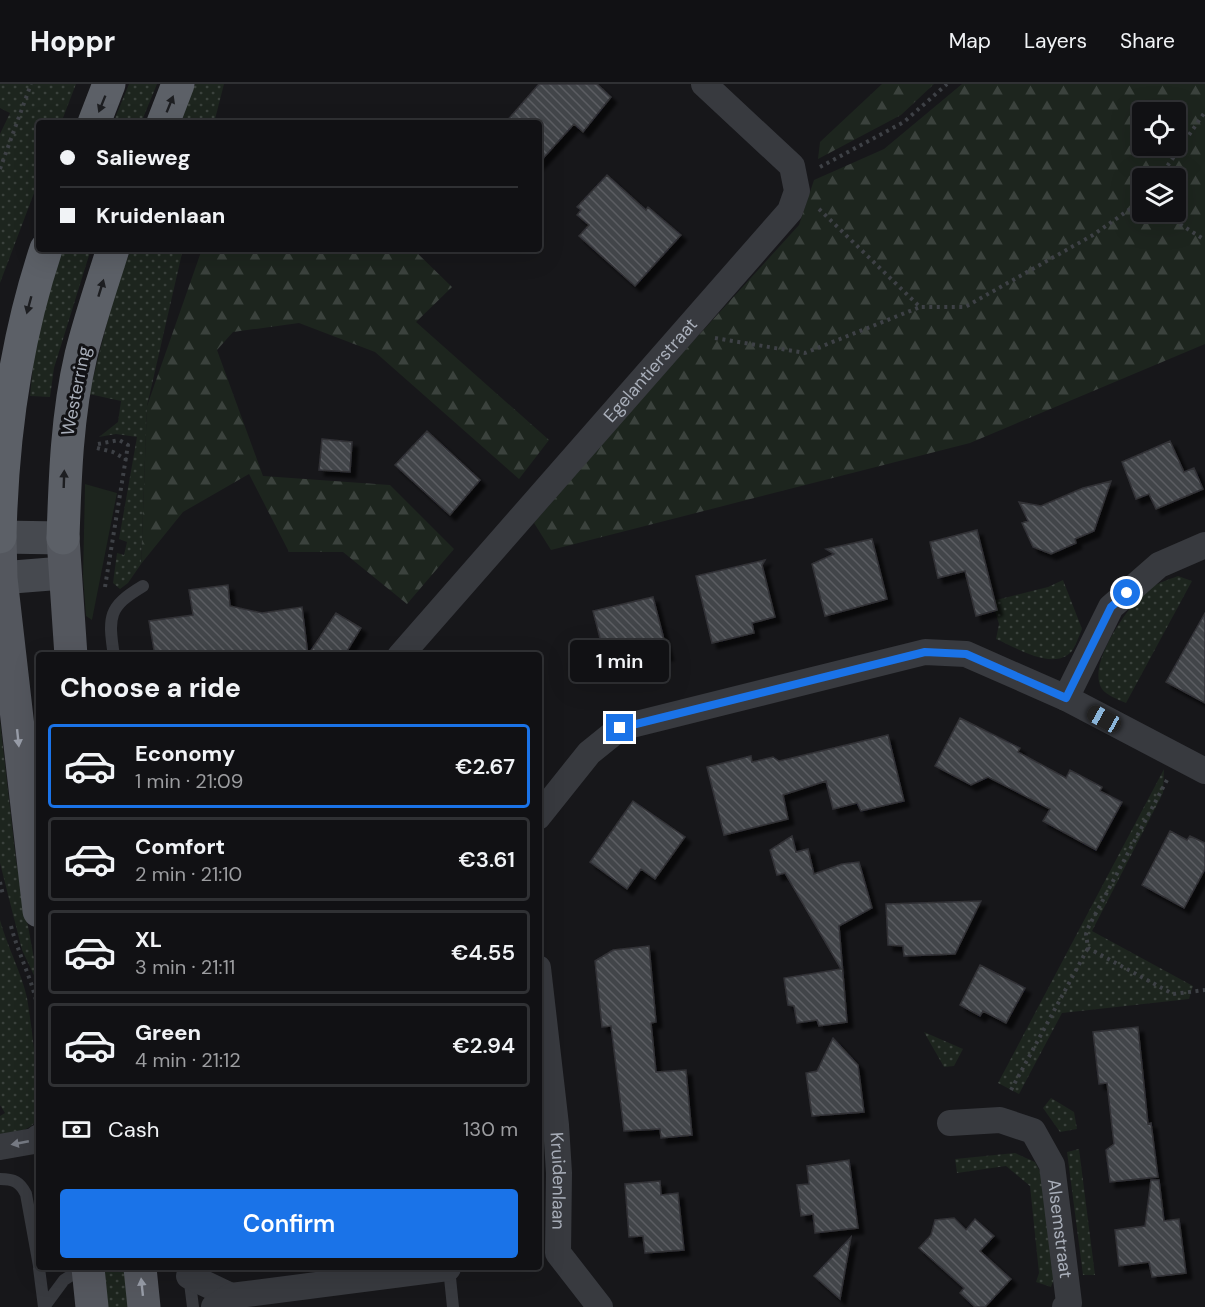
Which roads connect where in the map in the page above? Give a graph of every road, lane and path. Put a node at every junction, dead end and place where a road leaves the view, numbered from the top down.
1 (31, 84) edge
2 (110, 84) edge
3 (178, 84) edge
4 (704, 84) edge
5 (947, 84) edge
6 (1205, 112) edge
7 (95, 120) edge
8 (164, 120) edge
9 (1166, 168) edge
10 (0, 169) edge
11 (812, 173) dead end
12 (814, 204) dead end
13 (1132, 208) edge
14 (1177, 222) edge
15 (1205, 240) edge
16 (45, 252) edge
17 (112, 252) edge
18 (921, 307) junction
19 (705, 336) dead end
20 (4, 425) edge
21 (127, 460) junction
22 (0, 537) edge
23 (63, 538) junction
24 (1205, 545) edge
25 (63, 573) junction
26 (1, 578) edge
27 (107, 581) dead end
28 (143, 586) dead end
29 (71, 652) edge
30 (113, 652) edge
31 (404, 652) edge
32 (6, 674) edge
33 (1066, 698) junction
34 (1205, 771) edge
35 (1169, 777) dead end
36 (542, 812) edge
37 (0, 882) edge
38 (5, 903) dead end
39 (25, 917) edge
40 (1088, 948) junction
41 (1205, 990) edge
42 (36, 995) edge
43 (542, 1003) edge
44 (1011, 1090) dead end
45 (950, 1123) dead end
46 (36, 1139) edge
47 (0, 1147) edge
48 (0, 1179) edge
49 (36, 1250) edge
50 (548, 1254) edge
51 (39, 1270) edge
52 (80, 1270) edge
53 (88, 1270) edge
54 (140, 1270) edge
55 (434, 1270) edge
56 (448, 1270) edge
57 (189, 1272) edge
58 (223, 1301) edge
59 (45, 1307) edge
60 (92, 1307) edge
61 (144, 1307) edge
62 (193, 1307) edge
63 (453, 1307) edge
64 (600, 1307) edge
65 (1065, 1307) edge

1 - 10 path
2 -> 7 highway
8 -> 3 highway
4 - 31 street, Egelantierstraat
5 - 11 path
6 - 9 path
12 - 18 path
13 - 18 path
14 - 15 path
16 -> 20 highway
23 -> 17 highway, Westerring
18 - 19 path
20 - 22 highway
21 - 21 path
21 - 27 path
22 - 23 main road
22 - 26 main road
23 - 25 main road
24 - 33 street
25 - 26 main road
25 - 29 main road
26 - 32 main road
28 - 30 lane
32 -> 39 main road
33 - 34 street
33 - 36 street
35 - 40 path
37 - 38 path
39 - 42 path
40 - 41 path
40 - 44 path
43 - 50 street, Kruidenlaan
45 - 65 street, Alsemstraat
46 -> 47 street
48 - 49 lane
50 - 64 street, Kruidenlaan
51 - 59 lane
52 - 59 lane
53 - 60 main road
61 -> 54 main road
55 - 58 street
56 - 63 lane
57 - 58 street
57 - 62 lane

